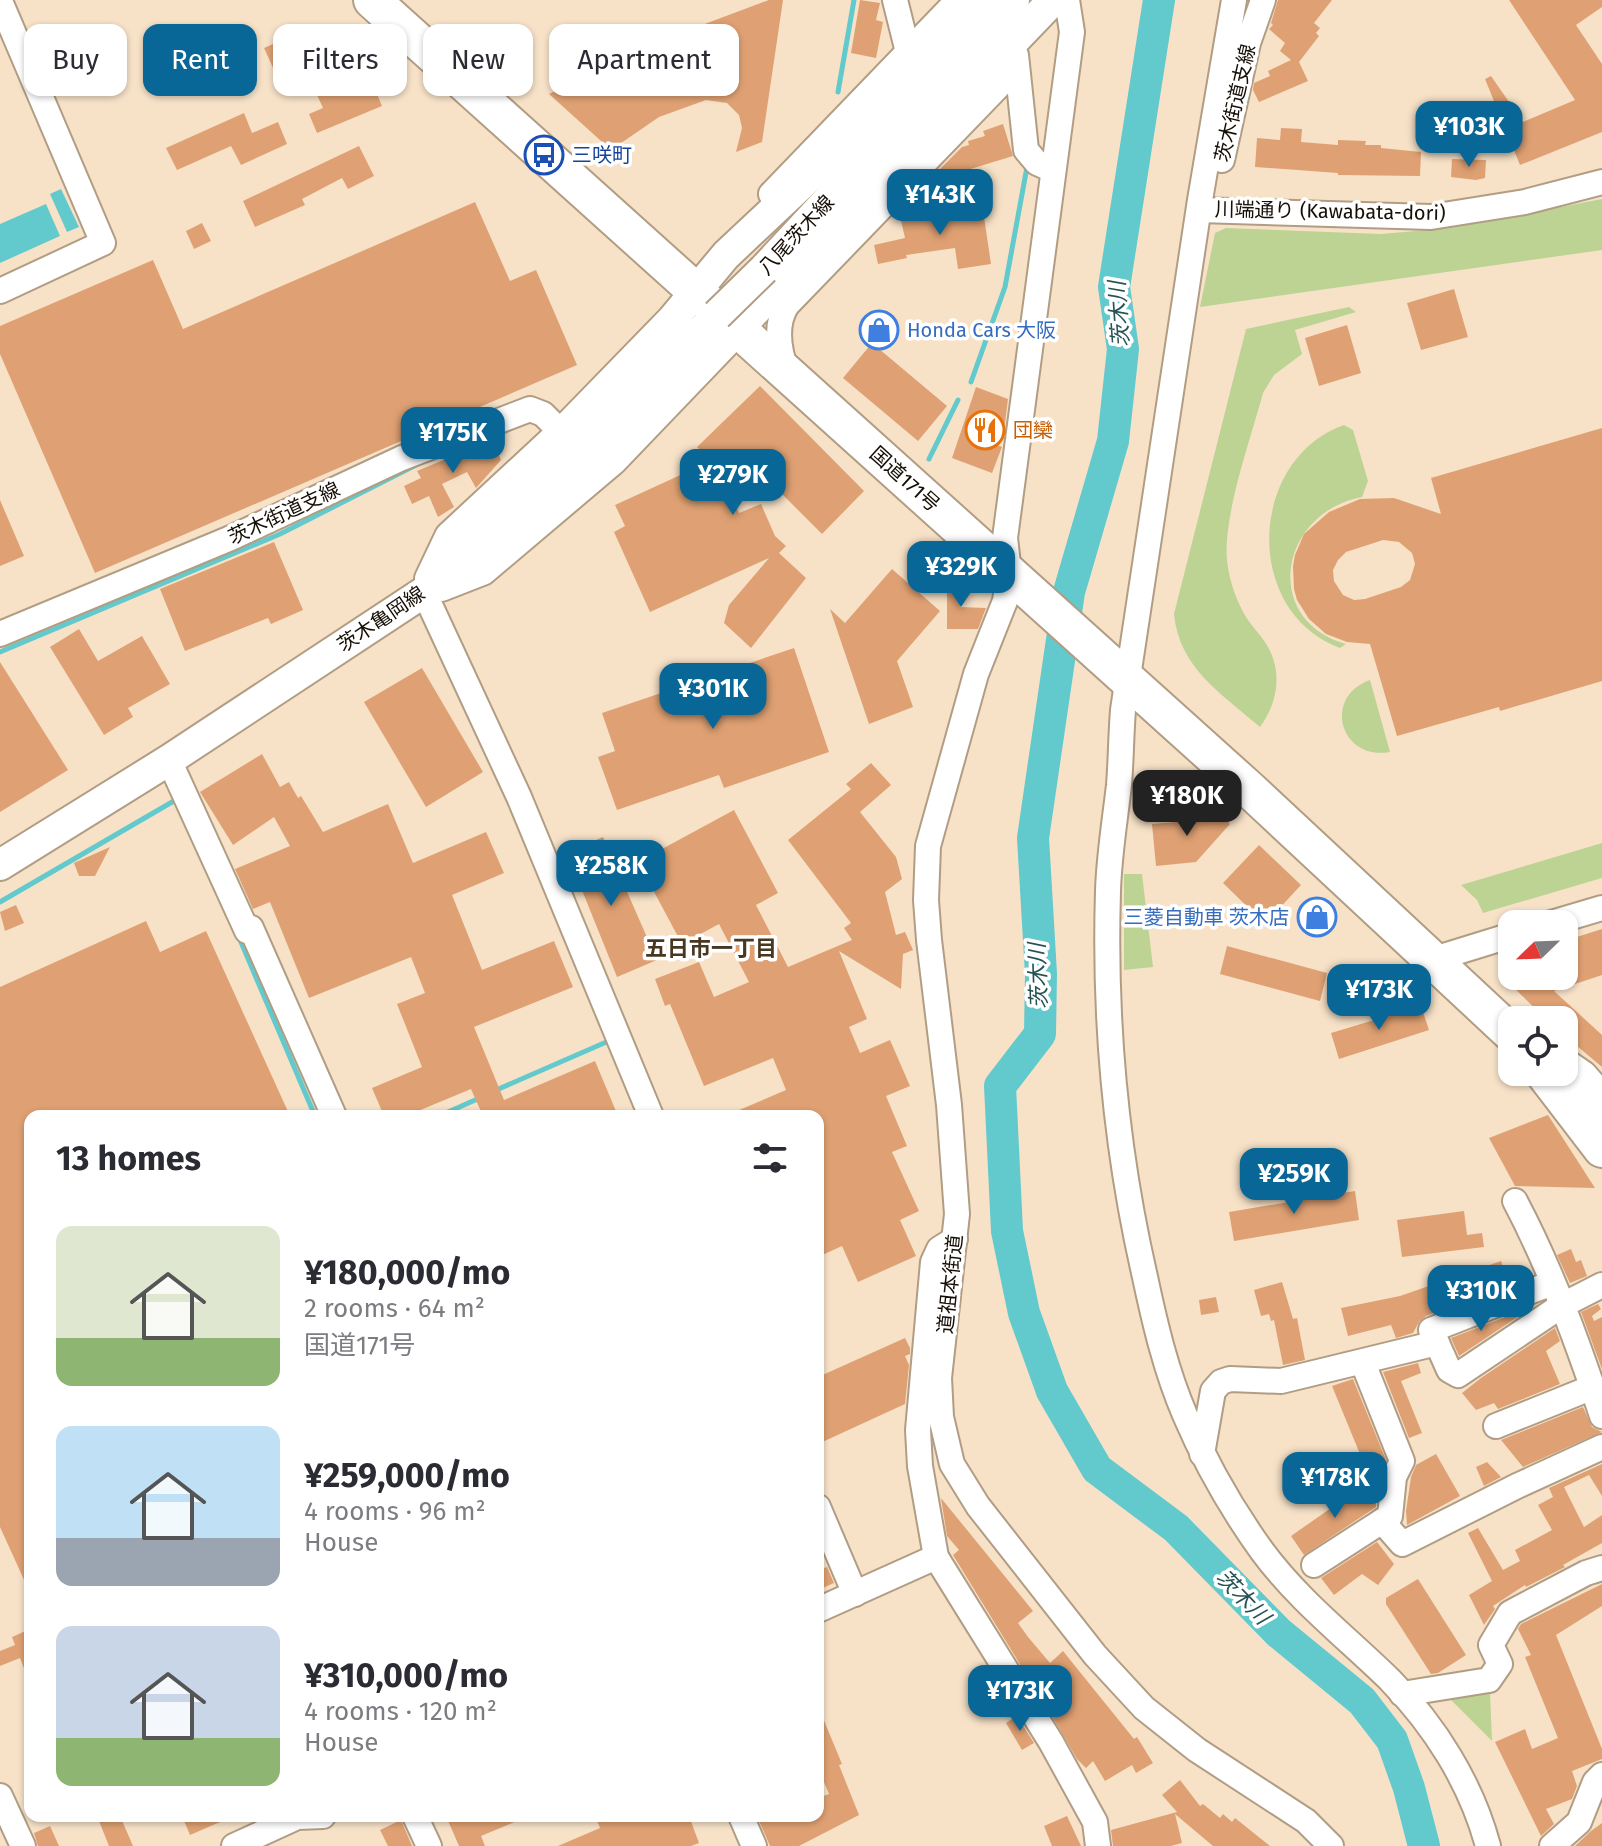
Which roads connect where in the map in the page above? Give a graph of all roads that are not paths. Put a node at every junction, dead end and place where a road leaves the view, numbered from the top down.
1 (372, 0) edge
2 (895, 0) edge
3 (958, 0) edge
4 (989, 0) edge
5 (1014, 0) edge
6 (1026, 0) edge
7 (1053, 0) edge
8 (1067, 0) edge
9 (1234, 0) edge
10 (1263, 0) edge
11 (0, 1) edge
12 (908, 52) junction
13 (938, 84) junction
14 (1053, 170) junction
15 (1602, 182) edge
16 (1200, 205) junction
17 (0, 291) edge
18 (717, 312) junction
19 (787, 373) junction
20 (562, 433) junction
21 (1016, 579) junction
22 (424, 592) junction
23 (0, 634) edge
24 (1117, 670) junction
25 (169, 760) junction
26 (0, 865) edge
27 (1602, 908) edge
28 (1578, 915) edge
29 (1498, 939) edge
30 (1431, 960) junction
31 (1498, 1020) edge
32 (1554, 1086) edge
33 (331, 1110) edge
34 (649, 1110) edge
35 (1602, 1149) edge
36 (1515, 1201) dead end
37 (955, 1239) junction
38 (1552, 1283) junction
39 (1602, 1285) edge
40 (1561, 1306) junction
41 (1437, 1343) junction
42 (1363, 1363) junction
43 (1595, 1383) edge
44 (1602, 1416) edge
45 (1496, 1426) dead end
46 (1602, 1447) edge
47 (1202, 1454) junction
48 (824, 1521) edge
49 (1382, 1521) junction
50 (936, 1557) junction
51 (1314, 1565) dead end
52 (1602, 1568) edge
53 (855, 1594) junction
54 (824, 1607) edge
55 (1402, 1694) junction
56 (1602, 1775) edge
57 (0, 1796) edge
58 (286, 1822) edge
59 (418, 1822) edge
60 (744, 1822) edge
61 (23, 1846) edge
62 (234, 1846) edge
63 (429, 1846) edge
64 (754, 1846) edge
65 (1098, 1846) edge
66 (1331, 1846) edge
67 (1488, 1846) edge
68 (1552, 1846) edge

1 - 18 highway, 国道171号
2 - 12 street
3 - 12 street
4 - 18 main road
5 - 13 main road, 八尾茨木線
6 - 13 main road, 八尾茨木線
7 - 18 main road
8 - 14 street, 道祖本街道
9 - 16 street
10 - 16 street, 茨木街道支線
11 - 17 street
12 - 18 street
13 - 18 main road, 八尾茨木線, bridge
14 - 19 street
14 - 21 street, 道祖本街道
15 - 16 street, 川端通り (Kawabata-dori)
16 - 24 street
18 - 19 highway, 国道171号
18 - 20 main road
18 - 22 main road, 茨木亀岡線
18 - 22 main road
19 - 21 highway, 国道171号
20 - 22 main road
20 - 23 street, 茨木街道支線
21 - 24 highway, 国道171号
21 - 37 street, 道祖本街道
22 - 25 main road, 茨木亀岡線
22 - 34 street
24 - 30 highway, 国道171号
24 - 47 street
25 - 26 main road, 茨木亀岡線
25 - 33 street
27 - 28 street
29 - 30 street
30 - 31 highway, 国道171号
32 - 35 highway
36 - 38 street
37 - 50 street
37 - 66 street, 道祖本街道
38 - 40 street
38 - 41 street
39 - 40 street
40 - 41 street
40 - 43 street
41 - 42 street
42 - 47 street
42 - 49 street
43 - 44 street
43 - 45 street
46 - 49 street
47 - 55 street
48 - 53 street
49 - 51 street
50 - 53 street
50 - 65 street
52 - 55 street
53 - 54 street
55 - 67 street
56 - 68 street
57 - 61 street
58 - 62 street
59 - 63 street
60 - 64 street

